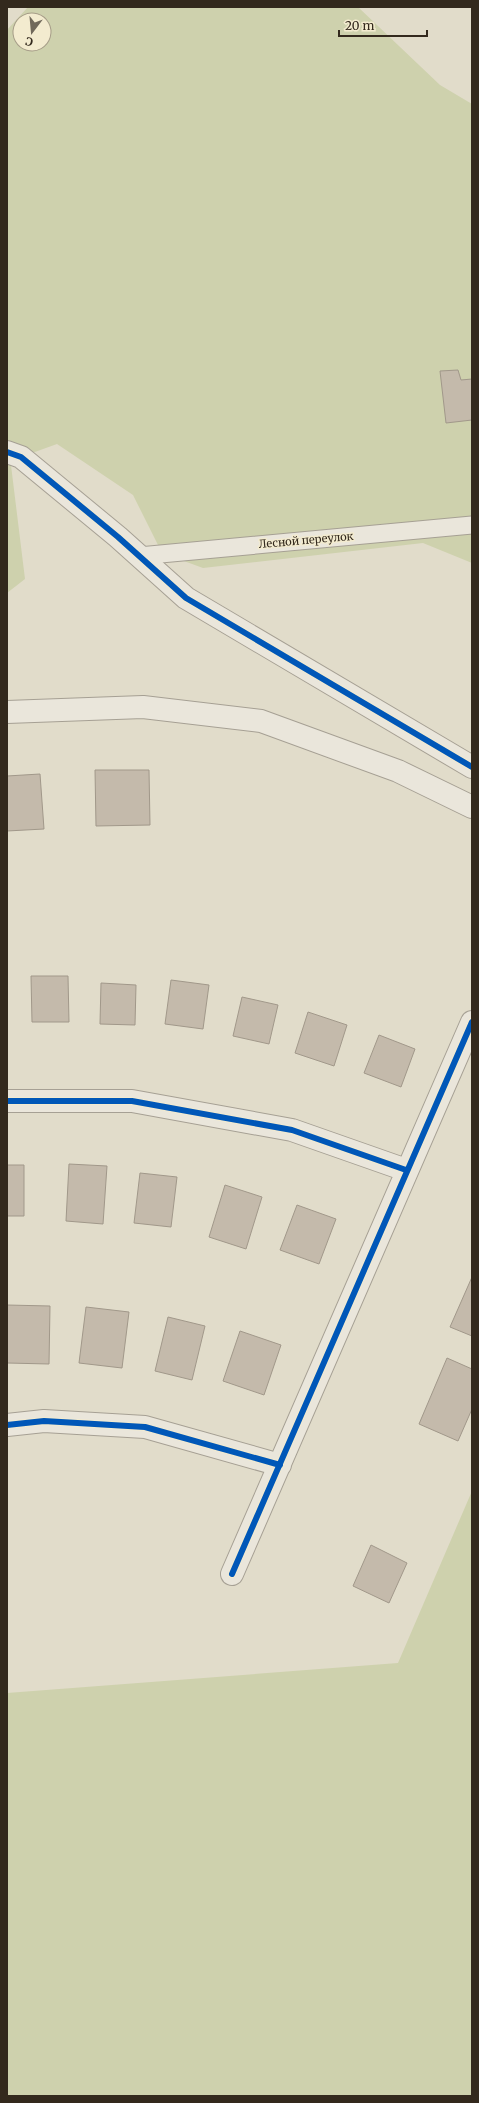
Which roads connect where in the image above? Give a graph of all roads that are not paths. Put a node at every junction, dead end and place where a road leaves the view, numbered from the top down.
1 (7, 452) edge
2 (472, 525) edge
3 (139, 556) junction
4 (7, 712) edge
5 (472, 767) edge
6 (472, 807) edge
7 (472, 1022) edge
8 (7, 1101) edge
9 (406, 1170) junction
10 (7, 1425) edge
11 (280, 1465) junction
12 (232, 1574) dead end

1 - 3 street
2 - 3 lane, Лесной переулок
3 - 5 street
4 - 6 street
7 - 9 street
8 - 9 street
9 - 11 street
10 - 11 street
11 - 12 street

